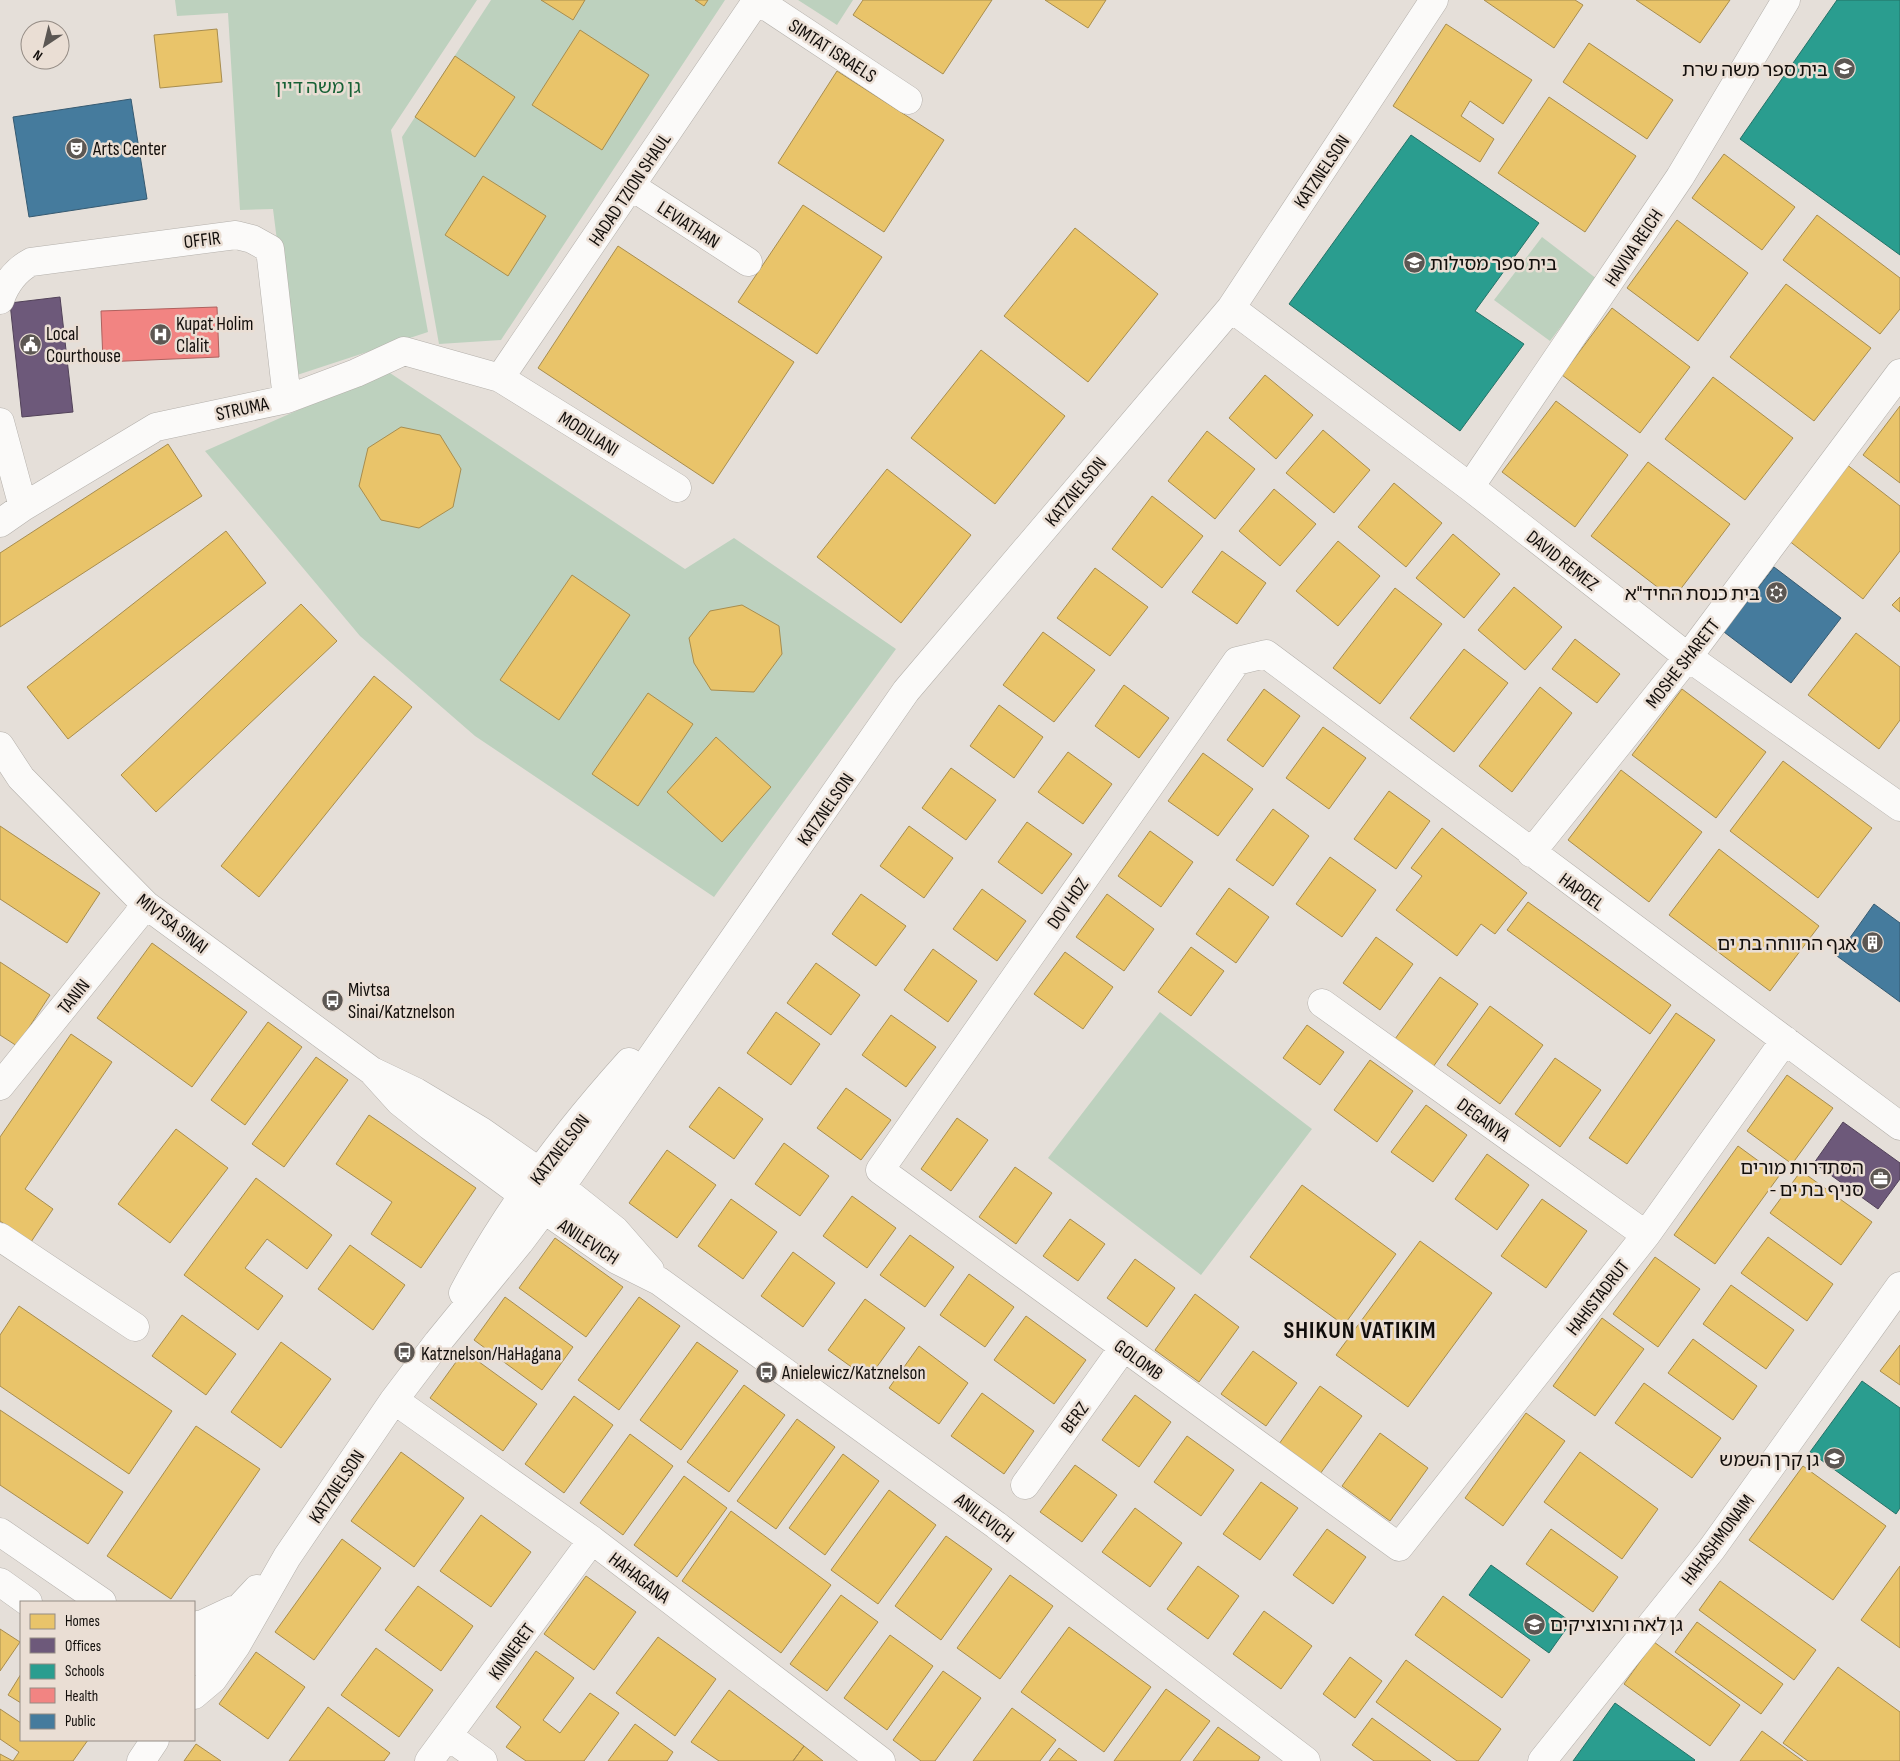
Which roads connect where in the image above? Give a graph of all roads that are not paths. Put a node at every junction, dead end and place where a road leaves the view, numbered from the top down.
1 (757, 0) edge
2 (1434, 0) edge
3 (1786, 0) edge
4 (908, 100) dead end
5 (631, 186) junction
6 (748, 262) dead end
7 (0, 300) edge
8 (1231, 308) junction
9 (1900, 373) edge
10 (500, 378) junction
11 (287, 399) junction
12 (0, 422) edge
13 (1470, 487) junction
14 (677, 488) dead end
15 (23, 507) junction
16 (0, 524) edge
17 (1266, 654) joint
18 (1688, 657) junction
19 (0, 746) edge
20 (1900, 807) edge
21 (1531, 853) junction
22 (146, 905) junction
23 (1322, 1003) dead end
24 (1785, 1040) junction
25 (372, 1071) junction
26 (0, 1086) edge
27 (1900, 1126) edge
28 (880, 1170) joint
29 (551, 1179) junction
30 (533, 1203) junction
31 (1646, 1235) junction
32 (0, 1237) edge
33 (659, 1280) junction
34 (1900, 1286) edge
35 (135, 1327) dead end
36 (1123, 1348) junction
37 (394, 1400) junction
38 (1025, 1485) dead end
39 (0, 1532) edge
40 (592, 1540) junction
41 (1399, 1547) joint
42 (287, 1557) junction
43 (0, 1582) edge
44 (27, 1601) edge
45 (101, 1601) edge
46 (239, 1608) junction
47 (195, 1626) edge
48 (198, 1675) edge
49 (448, 1736) junction
50 (154, 1741) edge
51 (141, 1761) edge
52 (429, 1761) edge
53 (483, 1761) edge
54 (881, 1761) edge
55 (1306, 1761) edge
56 (1542, 1761) edge

1 - 4 street, SIMTAT ISRAELS
1 - 5 street, HADAD TZION SHAUL
2 - 8 street, KATZNELSON
3 - 13 street, HAVIVA REICH
5 - 6 street, LEVIATHAN
5 - 10 street, HADAD TZION SHAUL
7 - 11 street, OFFIR
8 - 13 street, DAVID REMEZ
8 - 29 street, KATZNELSON
9 - 18 street, MOSHE SHARETT
10 - 11 street, STRUMA
10 - 14 street, MODILIANI
11 - 15 street, STRUMA
12 - 15 street
13 - 18 street, DAVID REMEZ
15 - 16 street, STRUMA
17 - 21 street, HAPOEL
17 - 28 street, DOV HOZ
18 - 20 street, DAVID REMEZ
18 - 21 street, MOSHE SHARETT
19 - 22 street, MIVTSA SINAI
21 - 24 street, HAPOEL
22 - 25 street, MIVTSA SINAI
22 - 26 street, TANIN
23 - 31 street, DEGANYA
24 - 27 street, HAPOEL
24 - 31 street, HAHISTADRUT
25 - 29 street, MIVTSA SINAI
25 - 30 street, MIVTSA SINAI
28 - 36 street, GOLOMB
29 - 30 street, KATZNELSON
29 - 33 street, ANILEVICH
30 - 33 street, ANILEVICH
30 - 37 street, KATZNELSON
31 - 41 street, HAHISTADRUT
32 - 35 street
33 - 55 street, ANILEVICH
34 - 56 street, HAHASHMONAIM
36 - 38 street, BERZ
36 - 41 street, GOLOMB
37 - 40 street, HAHAGANA
37 - 42 street, KATZNELSON
39 - 45 street
40 - 49 street, KINNERET
40 - 54 street, HAHAGANA
42 - 46 street, KATZNELSON
42 - 48 street, KATZNELSON
43 - 44 street
46 - 47 street
46 - 48 street, KATZNELSON
49 - 52 street, KINNERET
49 - 53 street
50 - 51 street

